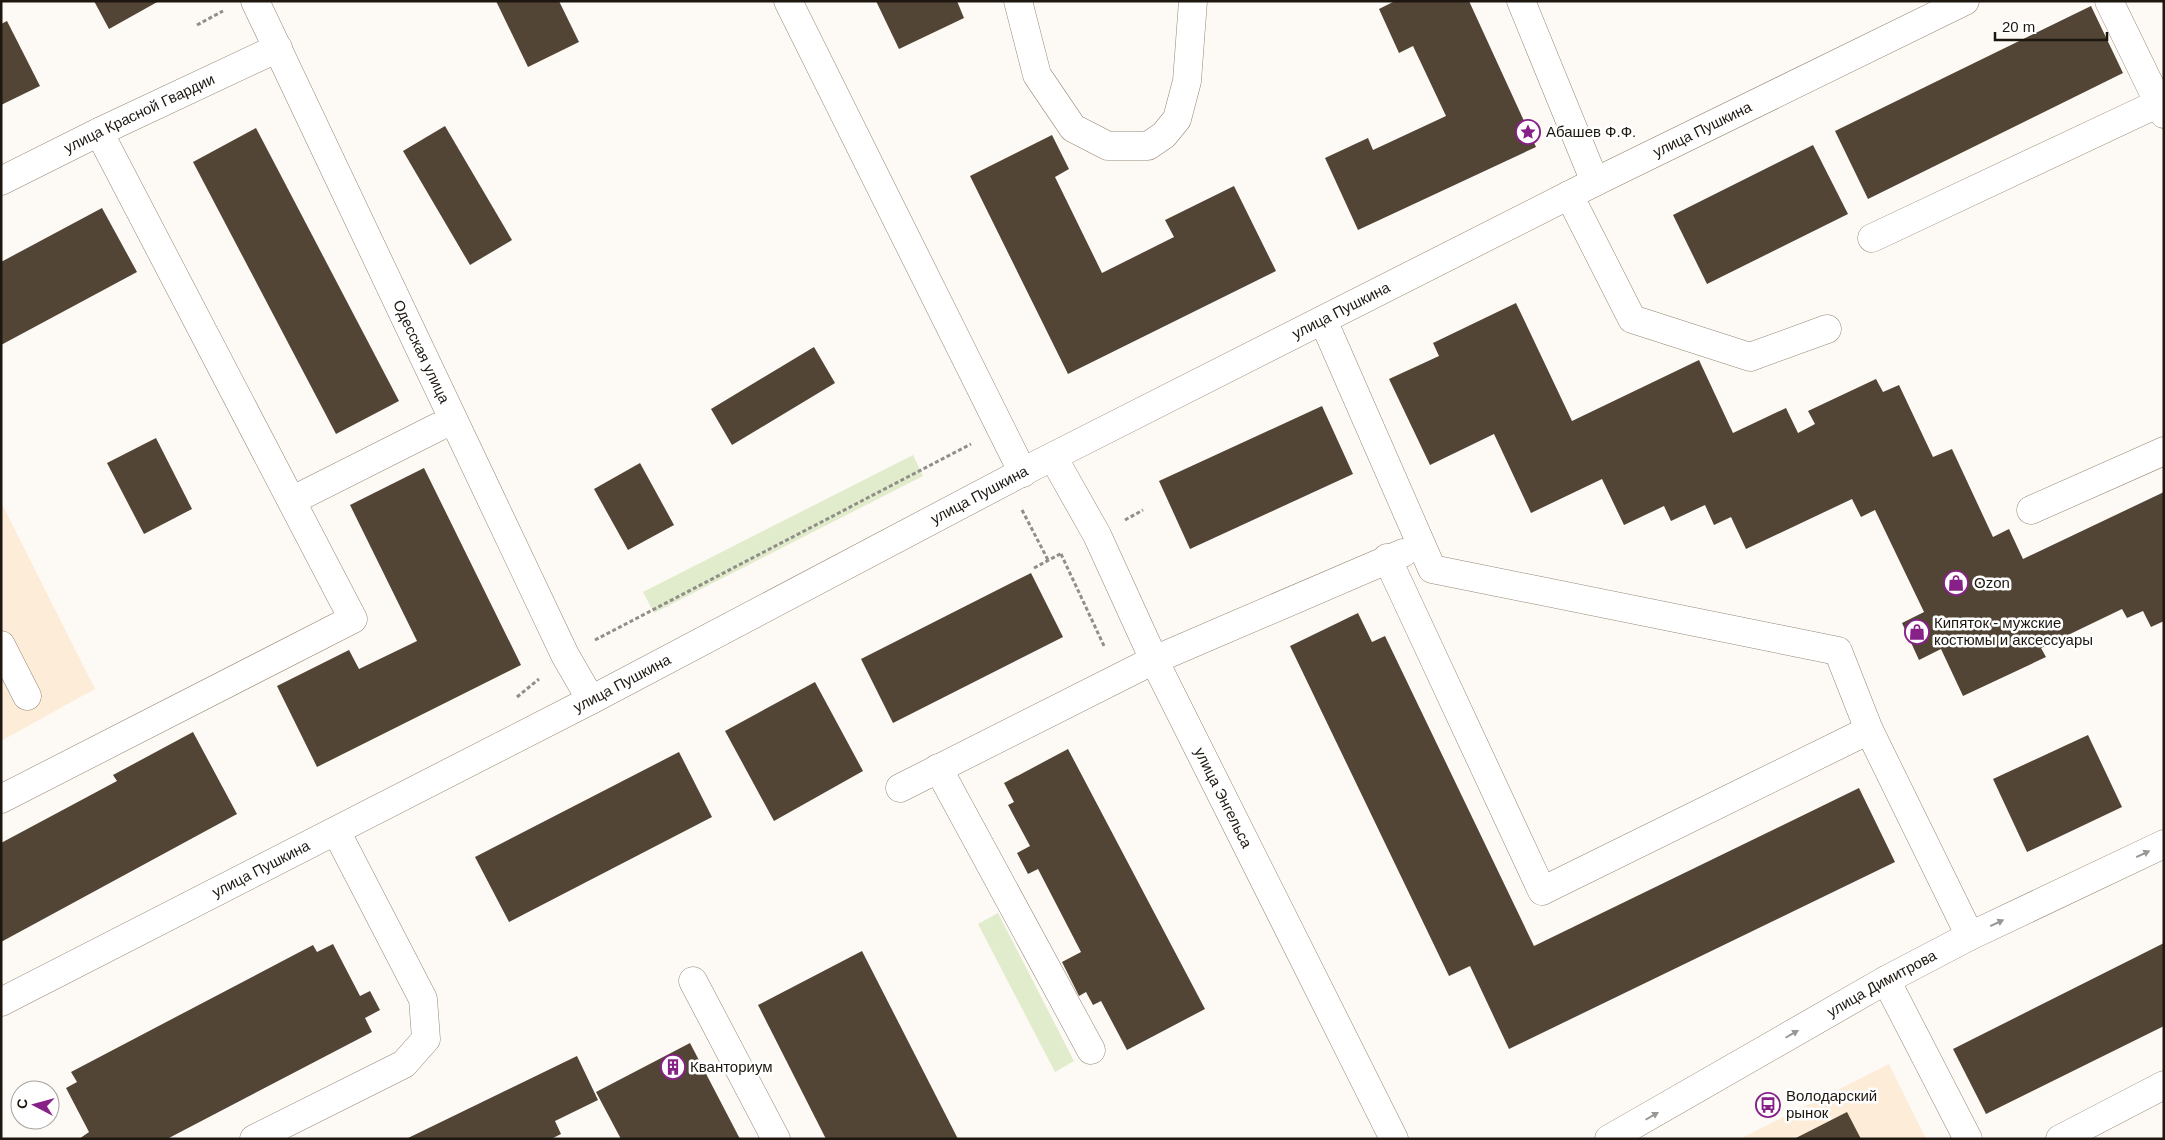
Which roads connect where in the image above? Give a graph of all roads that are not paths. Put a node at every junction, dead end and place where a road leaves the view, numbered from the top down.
1 (255, 1) edge
2 (788, 1) edge
3 (1018, 1) edge
4 (1193, 1) edge
5 (1521, 1) edge
6 (1965, 1) edge
7 (2109, 1) edge
8 (278, 48) junction
9 (2161, 108) edge
10 (99, 132) junction
11 (1, 181) edge
12 (1595, 182) junction
13 (1569, 195) junction
14 (1872, 238) dead end
15 (1323, 320) junction
16 (1827, 329) dead end
17 (438, 427) dead end
18 (2164, 451) edge
19 (1053, 457) junction
20 (1023, 472) junction
21 (293, 500) junction
22 (2031, 510) dead end
23 (1422, 546) junction
24 (1387, 558) junction
25 (1, 645) edge
26 (1154, 660) junction
27 (27, 696) dead end
28 (591, 700) junction
29 (1869, 730) junction
30 (938, 768) junction
31 (900, 788) dead end
32 (1, 799) edge
33 (336, 831) junction
34 (2164, 844) edge
35 (1970, 936) junction
36 (1886, 980) junction
37 (693, 981) dead end
38 (1, 1002) edge
39 (1091, 1050) dead end
40 (2164, 1085) edge
41 (254, 1139) edge
42 (776, 1139) edge
43 (1394, 1139) edge
44 (1609, 1139) edge
45 (1968, 1139) edge
46 (2060, 1139) edge

1 - 8 main road, Одесская улица
2 - 20 main road
3 - 4 main road
5 - 12 main road
6 - 12 main road, улица Пушкина
7 - 9 main road
8 - 10 main road, улица Красной Гвардии
8 - 28 main road, Одесская улица
9 - 14 main road
10 - 11 main road, улица Красной Гвардии
10 - 21 main road
12 - 13 main road, улица Пушкина
13 - 15 main road, улица Пушкина
13 - 16 main road
15 - 19 main road, улица Пушкина
15 - 23 main road
17 - 21 main road
18 - 22 main road
19 - 20 main road, улица Пушкина
19 - 26 main road, улица Энгельса
20 - 28 main road, улица Пушкина
21 - 32 main road
23 - 24 main road
23 - 29 main road
24 - 26 main road
24 - 29 main road
25 - 27 main road
26 - 30 main road
26 - 43 main road, улица Энгельса
28 - 33 main road, улица Пушкина
29 - 35 main road
30 - 31 main road
30 - 39 main road
33 - 38 main road, улица Пушкина
33 - 41 main road
35 -> 34 main road, улица Димитрова
35 - 36 main road, улица Димитрова
44 -> 36 main road, улица Димитрова
36 - 45 main road
37 - 42 main road
40 - 46 main road

